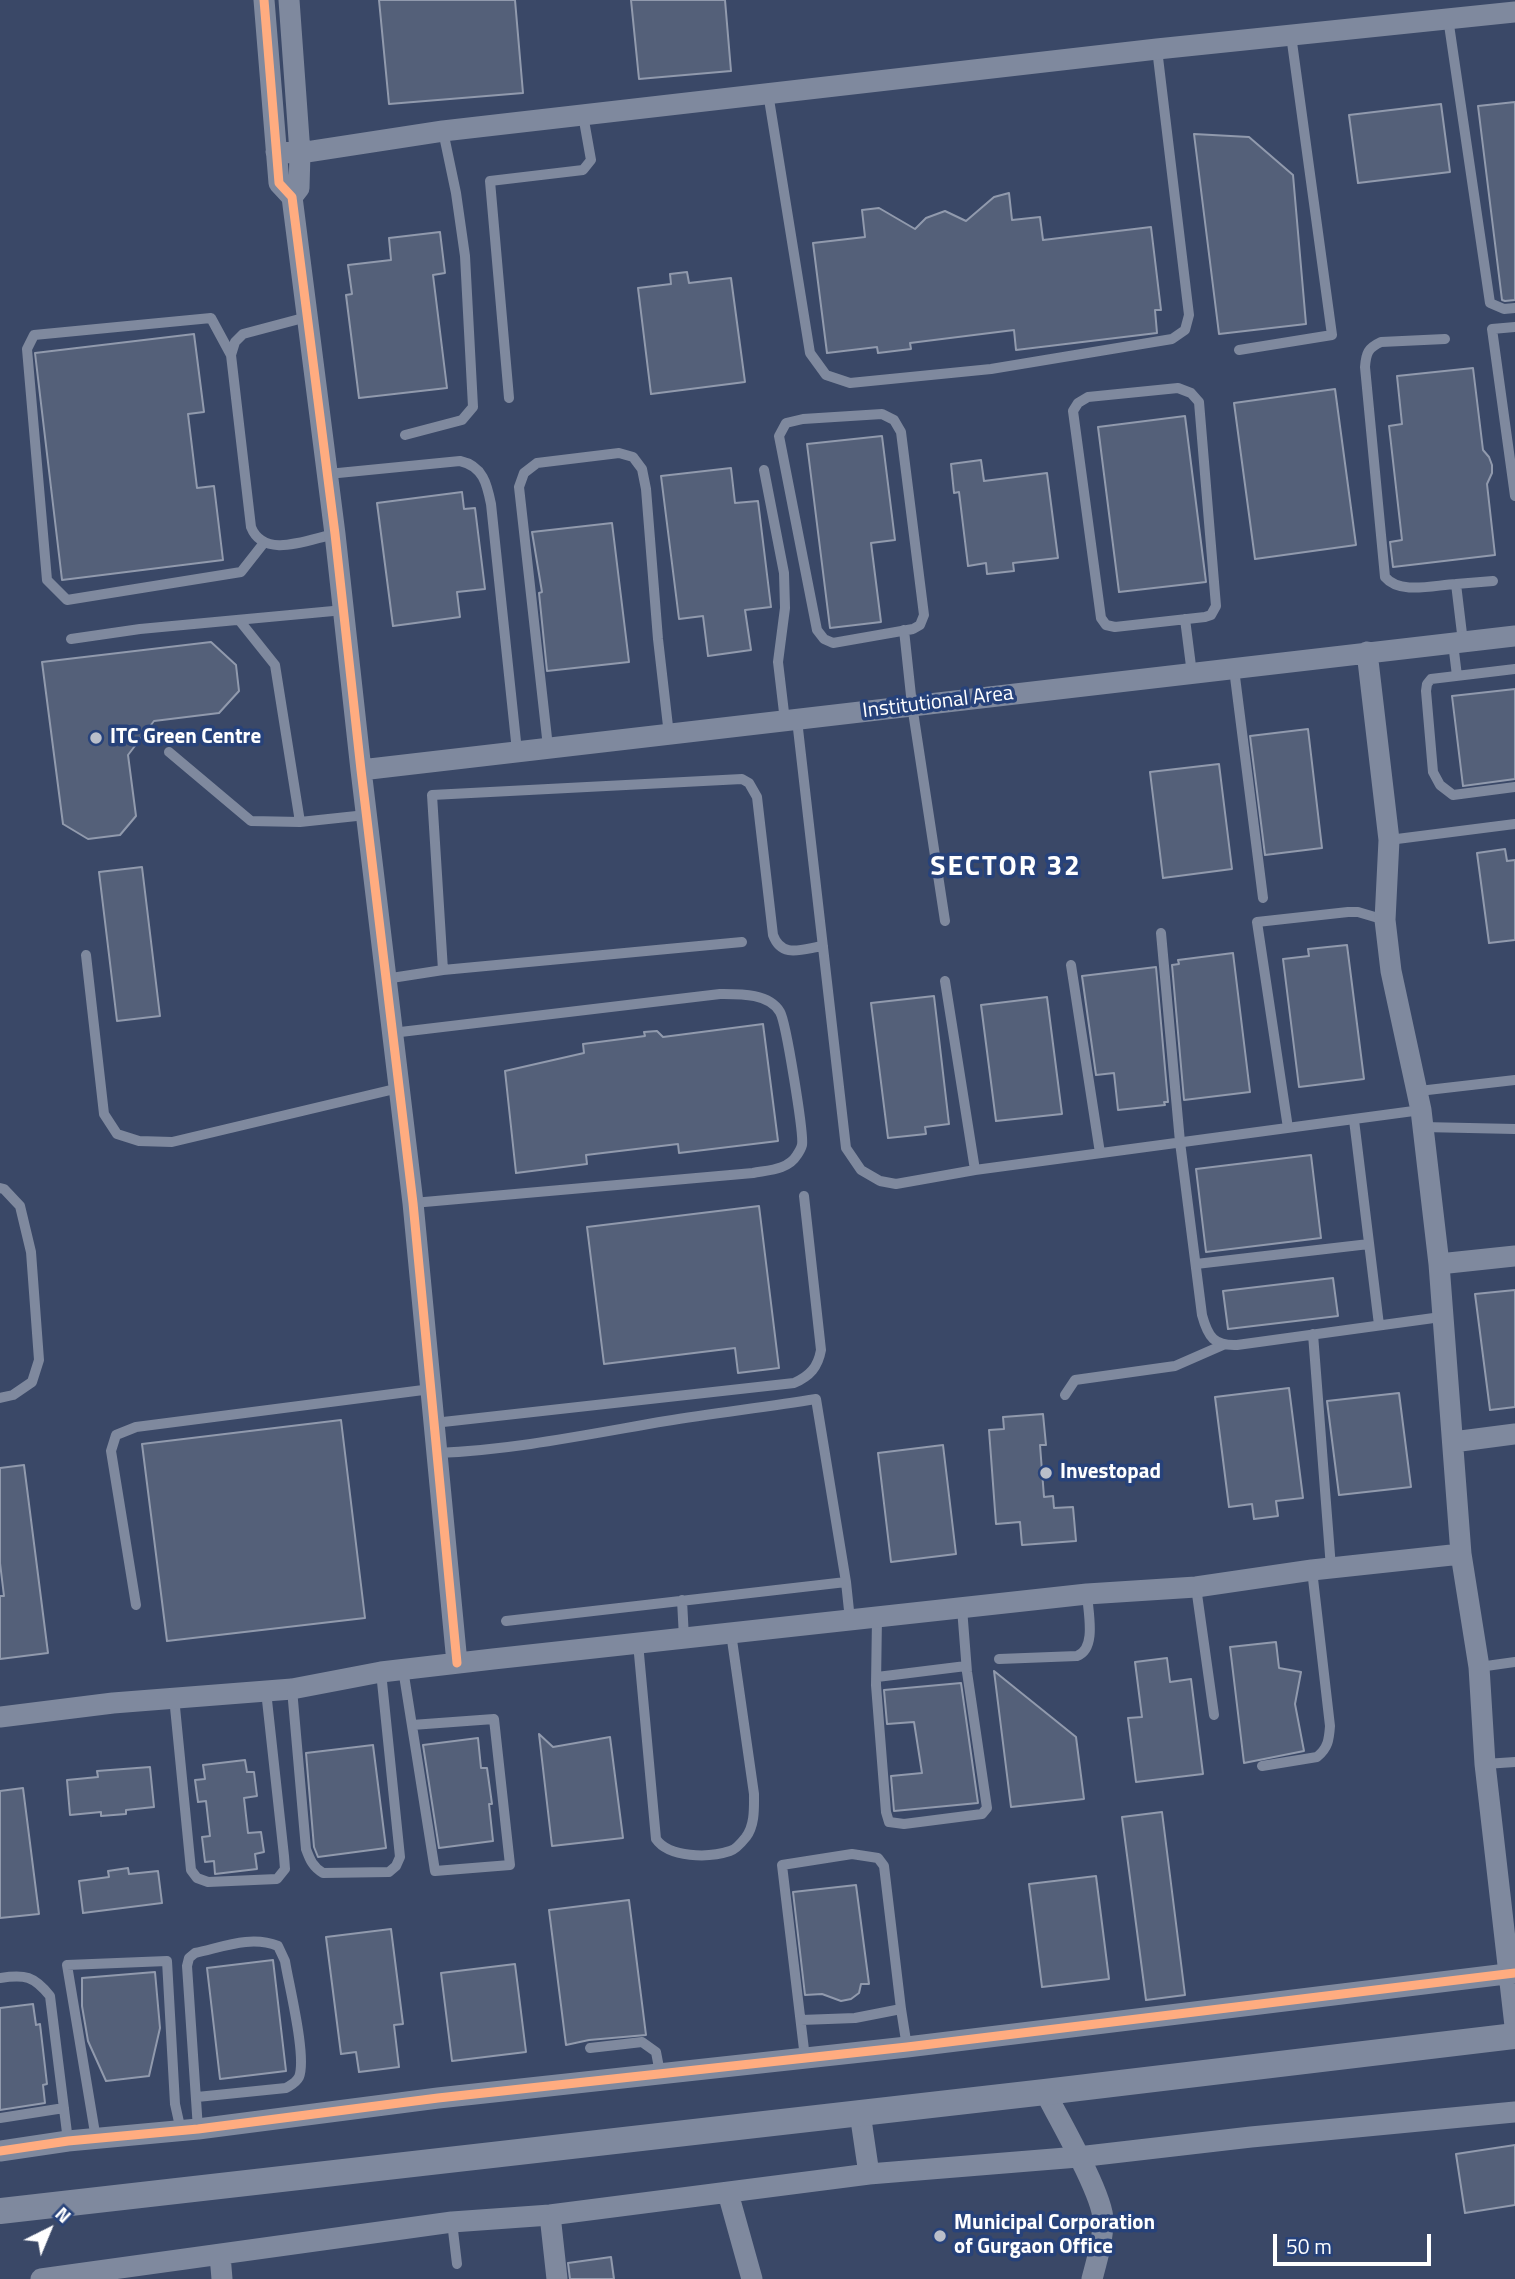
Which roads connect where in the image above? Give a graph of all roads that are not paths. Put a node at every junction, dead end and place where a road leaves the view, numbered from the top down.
1 (264, 0) edge
2 (289, 0) edge
3 (1515, 12) edge
4 (1448, 19) junction
5 (1291, 35) junction
6 (1157, 49) junction
7 (768, 93) junction
8 (583, 115) junction
9 (443, 131) junction
10 (276, 152) junction
11 (300, 153) junction
12 (292, 197) junction
13 (1515, 308) edge
14 (307, 317) junction
15 (1515, 327) edge
16 (1445, 340) dead end
17 (1239, 350) dead end
18 (231, 355) junction
19 (509, 398) dead end
20 (405, 435) dead end
21 (764, 470) dead end
22 (328, 474) junction
23 (1515, 496) edge
24 (335, 534) junction
25 (263, 544) junction
26 (1493, 581) dead end
27 (1456, 584) junction
28 (344, 610) junction
29 (1185, 619) junction
30 (239, 620) junction
31 (904, 631) junction
32 (1515, 636) edge
33 (71, 639) dead end
34 (1458, 643) junction
35 (1367, 652) junction
36 (1234, 669) junction
37 (1515, 669) edge
38 (1192, 674) junction
39 (1457, 676) junction
40 (912, 705) junction
41 (791, 721) junction
42 (669, 735) junction
43 (548, 747) junction
44 (517, 751) junction
45 (169, 752) dead end
46 (361, 770) junction
47 (1515, 787) edge
48 (366, 815) junction
49 (300, 822) junction
50 (1515, 824) edge
51 (1389, 840) junction
52 (1263, 898) dead end
53 (1384, 920) junction
54 (945, 921) dead end
55 (1161, 933) dead end
56 (742, 942) dead end
57 (823, 946) junction
58 (86, 955) dead end
59 (1071, 965) dead end
60 (443, 970) junction
61 (386, 979) junction
62 (945, 981) dead end
63 (392, 1033) junction
64 (1515, 1080) edge
65 (399, 1088) junction
66 (1421, 1109) junction
67 (1354, 1120) junction
68 (1288, 1128) junction
69 (1515, 1129) edge
70 (1180, 1142) junction
71 (1100, 1153) junction
72 (975, 1170) junction
73 (0, 1188) edge
74 (804, 1196) dead end
75 (412, 1203) junction
76 (1369, 1244) junction
77 (1515, 1256) edge
78 (1196, 1264) junction
79 (1438, 1264) junction
80 (1441, 1317) junction
81 (1379, 1325) junction
82 (1313, 1334) junction
83 (1223, 1345) junction
84 (431, 1390) junction
85 (1065, 1395) dead end
86 (0, 1398) edge
87 (434, 1423) junction
88 (1515, 1434) edge
89 (1453, 1442) junction
90 (437, 1453) junction
91 (1461, 1554) junction
92 (1322, 1569) junction
93 (846, 1582) junction
94 (1196, 1587) junction
95 (1087, 1594) junction
96 (682, 1601) junction
97 (136, 1605) dead end
98 (962, 1608) junction
99 (877, 1617) junction
100 (850, 1620) junction
101 (506, 1621) dead end
102 (731, 1633) junction
103 (684, 1638) junction
104 (638, 1643) junction
105 (999, 1659) dead end
106 (1515, 1662) edge
107 (457, 1663) junction
108 (966, 1666) junction
109 (1479, 1667) junction
110 (403, 1669) junction
111 (381, 1672) junction
112 (877, 1677) junction
113 (292, 1689) junction
114 (266, 1691) junction
115 (174, 1698) junction
116 (1214, 1715) dead end
117 (0, 1717) edge
118 (412, 1725) junction
119 (1515, 1762) edge
120 (1485, 1764) junction
121 (1262, 1766) dead end
122 (1512, 1974) edge
123 (0, 1978) edge
124 (901, 2009) junction
125 (802, 2020) junction
126 (1515, 2026) edge
127 (1515, 2036) edge
128 (907, 2047) junction
129 (590, 2048) dead end
130 (805, 2058) junction
131 (660, 2073) junction
132 (1045, 2092) junction
133 (197, 2097) junction
134 (64, 2108) junction
135 (1515, 2112) edge
136 (860, 2113) junction
137 (0, 2118) edge
138 (189, 2130) junction
139 (96, 2139) junction
140 (68, 2141) junction
141 (0, 2151) edge
142 (1078, 2157) junction
143 (869, 2174) junction
144 (728, 2193) junction
145 (0, 2211) edge
146 (550, 2215) junction
147 (452, 2222) junction
148 (220, 2255) junction
149 (457, 2264) dead end
150 (186, 2269) edge
151 (41, 2279) edge
152 (222, 2279) edge
153 (557, 2279) edge
154 (752, 2279) edge
155 (1092, 2279) edge

1 - 10 street
2 - 11 street
3 - 4 street
4 - 5 street
4 - 13 lane
5 - 6 street
5 - 17 lane
6 - 7 street
6 - 7 lane
7 - 8 street
8 - 9 street
8 - 19 lane
9 - 11 street
9 - 20 lane
10 - 11 street
10 - 12 street
11 - 12 street
12 - 14 street
14 - 18 lane
14 - 22 street
15 - 23 lane
16 - 27 lane
18 - 25 lane
18 - 25 lane
21 - 41 lane
22 - 24 street
22 - 44 lane
24 - 25 lane
24 - 28 street
26 - 27 lane
27 - 34 lane
28 - 30 lane
28 - 46 street
29 - 29 lane
29 - 38 lane
30 - 33 lane
30 - 49 lane
31 - 31 lane
31 - 40 lane
32 - 34 street, Institutional Area
34 - 35 street, Institutional Area
34 - 39 lane
35 - 36 street, Institutional Area
35 - 51 street
36 - 38 street, Institutional Area
36 - 52 lane
37 - 39 lane
38 - 40 street, Institutional Area
39 - 47 lane
40 - 41 street, Institutional Area
40 - 54 lane
41 - 42 street, Institutional Area
41 - 57 lane
42 - 43 street, Institutional Area
42 - 43 lane
43 - 44 street, Institutional Area
44 - 46 street, Institutional Area
45 - 49 lane
46 - 48 street
48 - 49 lane
48 - 61 street
50 - 51 lane
51 - 53 street
53 - 66 street
53 - 68 lane
55 - 70 lane
56 - 60 lane
57 - 60 lane
57 - 72 lane
58 - 65 lane
59 - 71 lane
60 - 61 lane
61 - 63 street
62 - 72 lane
63 - 65 street
63 - 75 lane
64 - 66 lane
65 - 75 street
66 - 67 lane
66 - 69 lane
66 - 79 street
67 - 68 lane
67 - 76 lane
68 - 70 lane
70 - 71 lane
70 - 78 lane
71 - 72 lane
73 - 86 lane
74 - 87 lane
75 - 84 street
76 - 78 lane
76 - 81 lane
77 - 79 street
78 - 83 lane
79 - 80 street
80 - 81 lane
80 - 89 street
81 - 82 lane
82 - 83 lane
82 - 92 lane
83 - 85 lane
84 - 87 street
84 - 97 lane
87 - 90 street
88 - 89 street
89 - 91 street
90 - 93 lane
90 - 107 street
91 - 92 street
91 - 109 street
92 - 94 street
92 - 121 lane
93 - 96 lane
93 - 100 lane
94 - 95 street
94 - 116 lane
95 - 98 street
95 - 105 lane
96 - 101 lane
96 - 103 lane
98 - 99 street
98 - 108 lane
99 - 100 street
99 - 112 lane
100 - 102 street
102 - 103 street
102 - 104 lane
103 - 104 street
104 - 107 street
106 - 109 lane
107 - 110 street
108 - 112 lane
108 - 112 lane
109 - 120 street
110 - 111 street
110 - 118 lane
111 - 113 street
111 - 113 lane
113 - 114 street
114 - 115 street
114 - 115 lane
115 - 117 street
118 - 118 lane
119 - 120 lane
120 - 122 street
122 - 126 street
122 - 128 street
123 - 134 lane
124 - 125 lane
124 - 125 lane
124 - 128 lane
125 - 130 lane
127 - 132 street
128 - 130 street
129 - 131 lane
130 - 131 street
131 - 138 street
132 - 136 street
132 - 142 street
133 - 133 lane
133 - 138 lane
134 - 137 lane
134 - 140 lane
135 - 142 street
136 - 143 street
136 - 145 street
138 - 139 street
138 - 139 lane
139 - 140 street
140 - 141 street
142 - 143 street
142 - 155 street
143 - 144 street
144 - 146 street
144 - 154 street
146 - 147 street
146 - 153 street
147 - 148 street
147 - 149 lane
148 - 150 street
148 - 152 street
150 - 151 street

